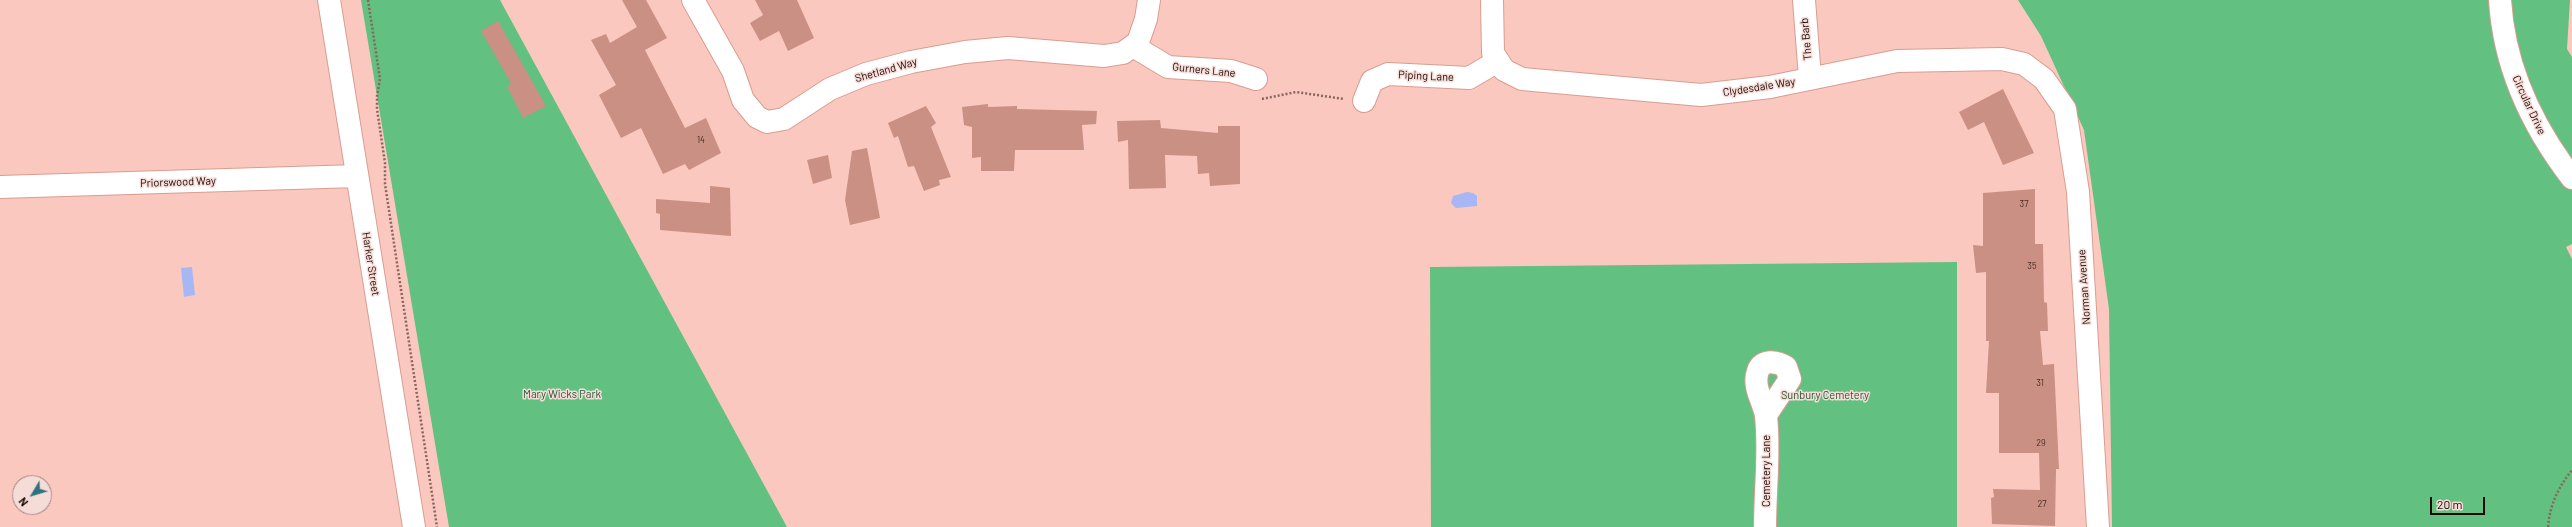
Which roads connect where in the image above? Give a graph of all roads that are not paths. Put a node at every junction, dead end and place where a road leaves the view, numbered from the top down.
1 (329, 0) edge
2 (693, 0) edge
3 (1149, 0) edge
4 (1492, 0) edge
5 (1804, 0) edge
6 (2500, 0) edge
7 (1133, 46) junction
8 (1498, 61) junction
9 (2024, 64) joint
10 (1256, 78) road end
11 (1810, 78) junction
12 (1364, 100) road end
13 (357, 176) junction
14 (2572, 178) edge
15 (0, 187) edge
16 (1766, 415) dead end
17 (414, 527) edge
18 (1765, 527) edge
19 (2098, 527) edge

1 - 13 street, Harker Street
2 - 7 street, Shetland Way
3 - 7 street
4 - 8 street
5 - 11 street, The Barb
6 - 14 street, Circular Drive
7 - 10 street, Gurners Lane
8 - 11 street, Clydesdale Way
8 - 12 street, Piping Lane
9 - 11 street, Clydesdale Way
9 - 19 street, Norman Avenue
13 - 15 street, Priorswood Way
13 - 17 street, Harker Street
16 - 18 street, Cemetery Lane

